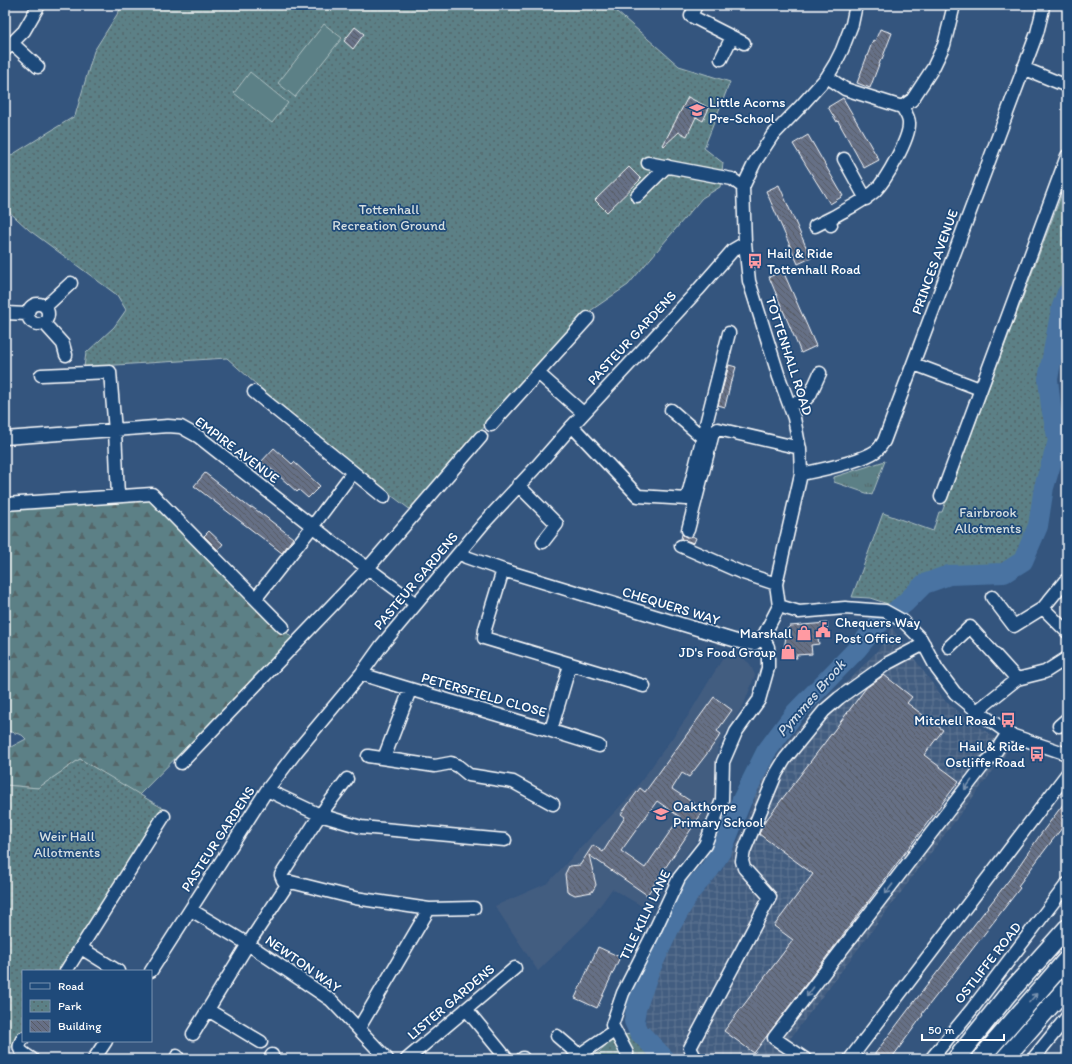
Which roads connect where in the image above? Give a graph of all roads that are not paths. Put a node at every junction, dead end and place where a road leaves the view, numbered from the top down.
1 (39, 5) edge
2 (696, 5) edge
3 (856, 5) edge
4 (954, 5) edge
5 (1043, 5) edge
6 (732, 37) junction
7 (744, 44) dead end
8 (9, 46) edge
9 (721, 59) dead end
10 (38, 67) dead end
11 (1023, 68) junction
12 (827, 77) junction
13 (1067, 86) edge
14 (905, 111) junction
15 (1067, 156) edge
16 (844, 159) dead end
17 (648, 163) dead end
18 (667, 166) junction
19 (743, 187) junction
20 (637, 196) dead end
21 (857, 205) junction
22 (815, 226) dead end
23 (745, 243) junction
24 (71, 283) dead end
25 (45, 307) junction
26 (5, 313) edge
27 (27, 314) junction
28 (588, 318) dead end
29 (44, 322) junction
30 (729, 332) dead end
31 (66, 355) dead end
32 (914, 364) junction
33 (538, 373) junction
34 (820, 373) dead end
35 (41, 375) dead end
36 (980, 389) junction
37 (254, 392) dead end
38 (789, 404) junction
39 (671, 410) dead end
40 (583, 413) junction
41 (491, 425) dead end
42 (572, 426) junction
43 (115, 431) junction
44 (481, 437) dead end
45 (702, 437) junction
46 (5, 438) edge
47 (800, 448) junction
48 (352, 472) junction
49 (801, 474) junction
50 (518, 485) junction
51 (118, 496) junction
52 (384, 497) dead end
53 (941, 497) dead end
54 (5, 504) edge
55 (312, 527) junction
56 (688, 530) dead end
57 (543, 542) dead end
58 (681, 546) dead end
59 (460, 552) junction
60 (367, 569) junction
61 (503, 570) junction
62 (1065, 581) dead end
63 (776, 584) junction
64 (992, 597) dead end
65 (256, 598) junction
66 (416, 604) junction
67 (779, 606) junction
68 (1043, 608) junction
69 (283, 627) dead end
70 (1067, 632) edge
71 (763, 637) junction
72 (924, 644) junction
73 (949, 647) dead end
74 (1066, 662) edge
75 (570, 665) junction
76 (361, 674) junction
77 (1017, 678) junction
78 (644, 686) dead end
79 (410, 690) junction
80 (977, 711) junction
81 (552, 730) junction
82 (1008, 732) junction
83 (599, 746) dead end
84 (1067, 754) edge
85 (368, 756) dead end
86 (384, 758) junction
87 (181, 763) dead end
88 (1067, 774) edge
89 (347, 780) dead end
90 (268, 790) junction
91 (553, 804) dead end
92 (320, 815) junction
93 (164, 816) dead end
94 (504, 840) dead end
95 (289, 882) junction
96 (1067, 884) edge
97 (474, 908) dead end
98 (429, 909) junction
99 (191, 910) junction
100 (1067, 920) edge
101 (1067, 928) edge
102 (248, 944) junction
103 (1052, 944) junction
104 (81, 948) junction
105 (1067, 959) edge
106 (516, 968) dead end
107 (67, 970) edge
108 (116, 970) edge
109 (152, 970) edge
110 (1067, 987) edge
111 (466, 1009) junction
112 (208, 1010) junction
113 (1067, 1017) edge
114 (359, 1028) junction
115 (614, 1031) junction
116 (193, 1034) dead end
117 (557, 1036) dead end
118 (22, 1040) edge
119 (105, 1042) edge
120 (261, 1042) dead end
121 (627, 1053) dead end
122 (32, 1059) edge
123 (94, 1059) edge
124 (387, 1059) edge
125 (407, 1059) edge
126 (507, 1059) edge
127 (696, 1059) edge
128 (805, 1059) edge
129 (850, 1059) edge
130 (931, 1059) edge
131 (956, 1059) edge
132 (980, 1059) edge
133 (1004, 1059) edge
134 (1033, 1059) edge

1 - 8 street
2 - 6 street
3 - 12 street, TOTTENHALL ROAD
4 - 14 street
5 - 11 street, PRINCES AVENUE
6 - 7 street
6 - 9 street
8 - 10 street
11 - 13 street
11 - 32 street, PRINCES AVENUE
12 - 14 street
12 - 19 street, TOTTENHALL ROAD
14 - 21 street
15 - 36 street
16 - 21 street
17 - 18 street
18 - 19 street
18 - 20 street
19 - 23 street, TOTTENHALL ROAD
21 - 22 street
23 - 38 street, TOTTENHALL ROAD
23 - 40 street, PASTEUR GARDENS
24 - 25 street
25 - 27 street
25 - 29 street
26 - 27 street
27 - 29 street
28 - 33 street
29 - 31 street
30 - 45 street
32 - 36 street
32 - 49 street, PRINCES AVENUE
33 - 40 street
33 - 41 street
34 - 38 street
35 - 43 street
36 - 53 street
37 - 48 street
38 - 47 street, TOTTENHALL ROAD
39 - 45 street
40 - 42 street, PASTEUR GARDENS
42 - 45 street
42 - 50 street, PASTEUR GARDENS
43 - 46 street, EMPIRE AVENUE
43 - 51 street
43 - 55 street, EMPIRE AVENUE
44 - 60 street
47 - 49 street, TOTTENHALL ROAD
47 - 56 street
48 - 52 street
48 - 55 street
49 - 63 street, TOTTENHALL ROAD
50 - 57 street
50 - 59 street, PASTEUR GARDENS
51 - 54 street
51 - 65 street
55 - 60 street, EMPIRE AVENUE
55 - 65 street
58 - 63 street
59 - 61 street, CHEQUERS WAY
59 - 66 street, PASTEUR GARDENS
60 - 66 street, EMPIRE AVENUE
60 - 87 street
61 - 71 street, CHEQUERS WAY
61 - 75 street
62 - 68 street
63 - 67 street, TOTTENHALL ROAD
64 - 68 street
65 - 69 street
66 - 76 street, PASTEUR GARDENS
67 - 71 street
67 - 72 street
68 - 70 street
71 - 115 street, TILE KILN LANE
72 - 80 street
72 - 127 street
73 - 77 street
74 - 77 street
75 - 78 street
75 - 81 street
76 - 79 street, PETERSFIELD CLOSE
76 - 90 street, PASTEUR GARDENS
77 - 80 street
79 - 81 street, PETERSFIELD CLOSE
79 - 86 street
80 - 82 street
81 - 83 street, PETERSFIELD CLOSE
82 - 84 street
82 -> 128 street
85 - 86 street
86 - 91 street
88 - 129 street
89 - 92 street
90 - 92 street
90 - 99 street, PASTEUR GARDENS
92 - 94 street
92 - 95 street
93 - 104 street
95 - 98 street
95 - 102 street
96 - 130 street, OSTLIFFE ROAD
97 - 98 street
98 - 114 street
99 - 102 street, NEWTON WAY
99 - 109 street, PASTEUR GARDENS
100 - 103 street
101 - 103 highway
102 - 112 street
102 - 114 street, NEWTON WAY
103 - 131 highway
104 - 107 street
104 - 108 street
132 -> 105 highway
106 - 111 street, LISTER GARDENS
110 - 133 highway
111 - 125 street, LISTER GARDENS
111 - 126 street
112 - 116 street
112 - 120 street
113 - 134 street
114 - 124 street, NEWTON WAY
115 - 117 street
115 - 121 street
118 - 122 street
119 - 123 street

